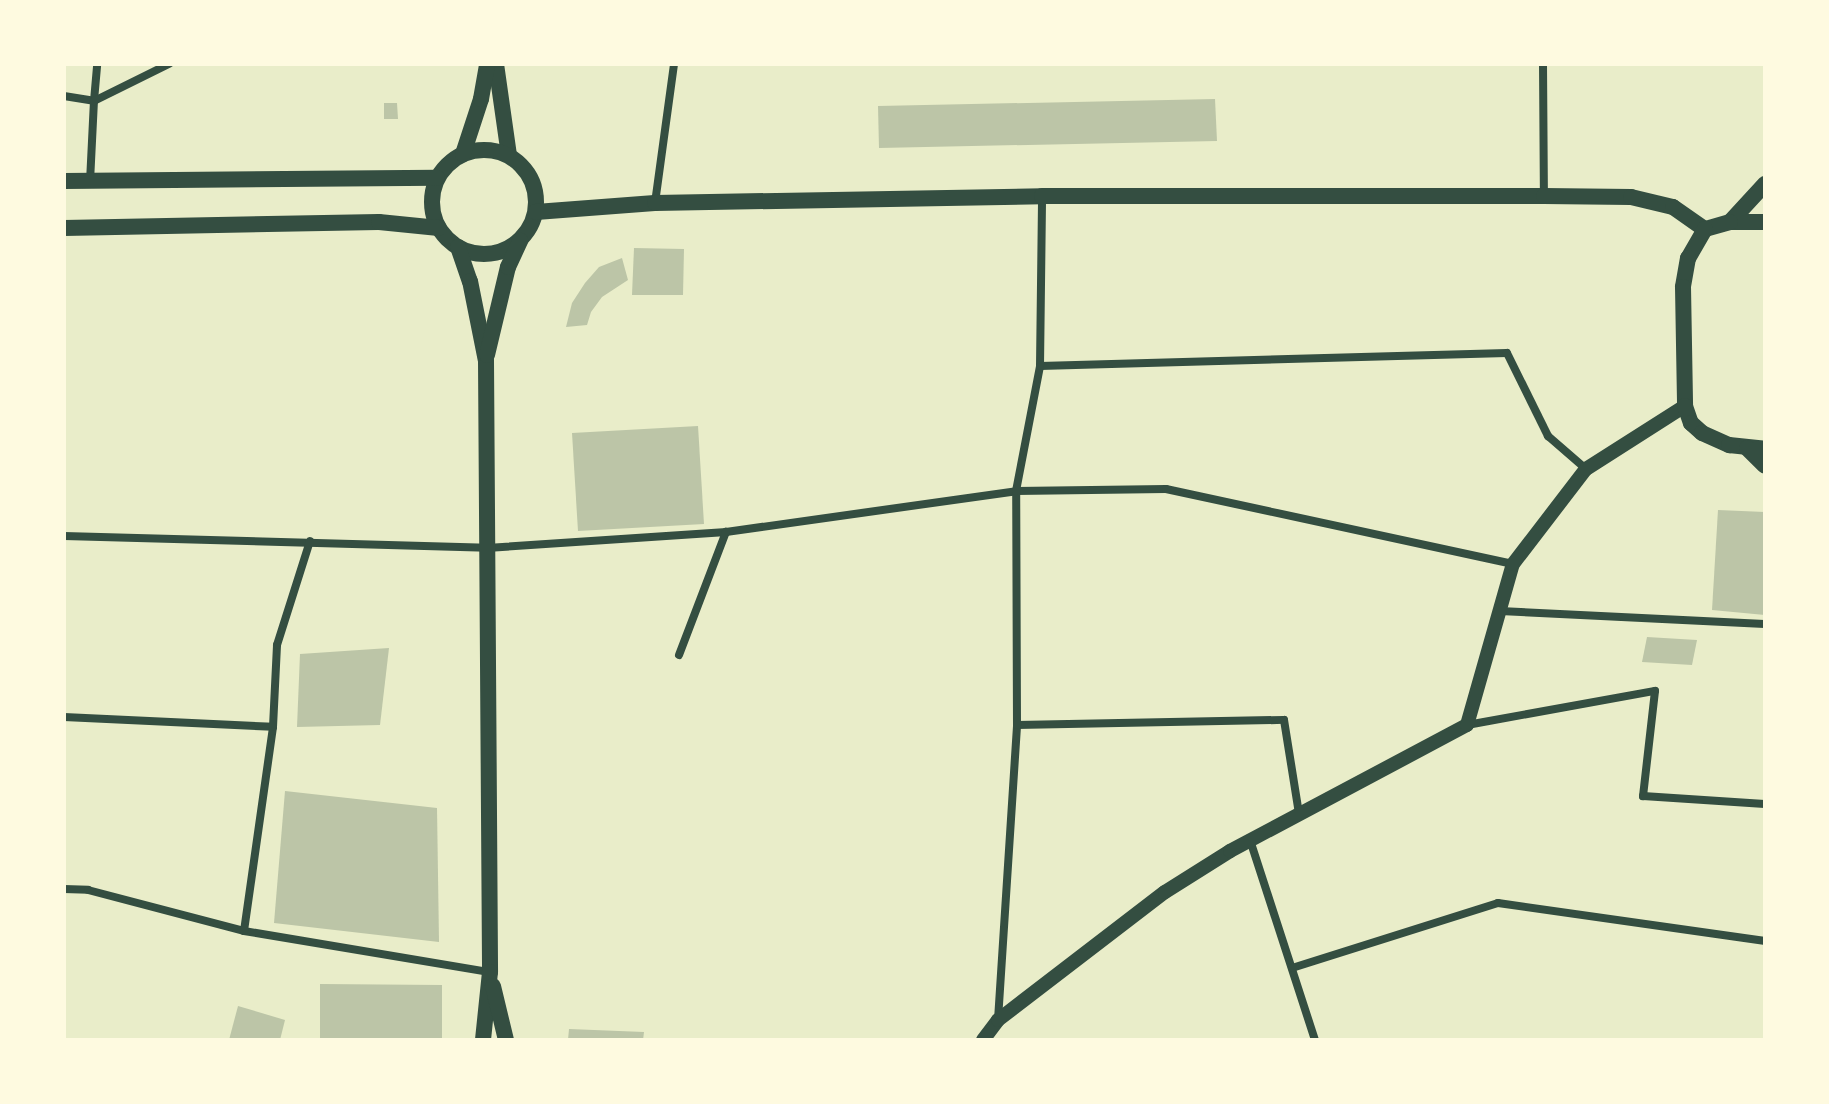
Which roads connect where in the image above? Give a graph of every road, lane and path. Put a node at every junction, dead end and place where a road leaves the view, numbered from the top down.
1 (97, 64) edge
2 (169, 64) edge
3 (487, 64) edge
4 (496, 64) edge
5 (674, 64) edge
6 (1543, 64) edge
7 (64, 96) edge
8 (94, 101) junction
9 (463, 154) junction
10 (509, 155) junction
11 (437, 178) junction
12 (64, 181) edge
13 (90, 182) junction
14 (1765, 184) edge
15 (1042, 196) junction
16 (1544, 196) junction
17 (655, 203) junction
18 (536, 212) junction
19 (1730, 222) junction
20 (1765, 222) edge
21 (64, 228) edge
22 (439, 228) junction
23 (1705, 229) junction
24 (520, 241) junction
25 (458, 247) junction
26 (486, 361) junction
27 (1040, 366) junction
28 (1685, 406) junction
29 (1747, 448) junction
30 (1765, 449) edge
31 (1765, 466) edge
32 (1586, 469) junction
33 (1016, 491) junction
34 (726, 532) junction
35 (64, 536) edge
36 (310, 541) junction
37 (487, 548) junction
38 (1513, 564) junction
39 (1500, 611) junction
40 (1765, 624) edge
41 (679, 655) dead end
42 (64, 717) edge
43 (1017, 725) junction
44 (1467, 725) junction
45 (273, 727) junction
46 (1765, 804) edge
47 (1299, 814) junction
48 (1250, 840) junction
49 (64, 889) edge
50 (244, 931) junction
51 (1765, 941) edge
52 (1292, 968) junction
53 (490, 972) junction
54 (998, 1020) junction
55 (483, 1040) edge
56 (506, 1040) edge
57 (983, 1040) edge
58 (1315, 1040) edge

1 - 8 street
2 - 8 street
3 - 9 main road
4 - 10 main road
5 - 17 street
6 - 16 street
7 - 8 street
8 - 13 street
9 - 10 main road
9 - 11 main road
10 - 18 main road
11 - 13 main road
11 - 22 main road
12 - 13 main road
14 - 19 main road
15 - 16 main road
15 - 17 main road
15 - 27 street
16 - 23 main road
17 - 18 main road
18 - 24 main road
19 - 20 main road
19 - 23 main road
21 - 22 main road
22 - 25 main road
23 - 28 main road
24 - 25 main road
24 - 26 main road
25 - 26 main road
26 - 37 main road
27 - 32 street
27 - 33 street
28 - 29 main road
28 - 32 street
29 - 30 main road
29 - 31 main road
32 - 38 street
33 - 34 street
33 - 38 street
33 - 43 street
34 - 37 street
34 - 41 street
35 - 36 street
36 - 37 street
36 - 45 street
37 - 53 main road
38 - 39 street
39 - 40 street
39 - 44 street
42 - 45 street
43 - 47 street
43 - 54 street
44 - 46 street
44 - 47 street
45 - 50 street
47 - 48 street
48 - 52 street
48 - 54 street
49 - 50 street
50 - 53 street
51 - 52 street
52 - 58 street
53 - 55 main road
53 - 56 main road
54 - 57 street

